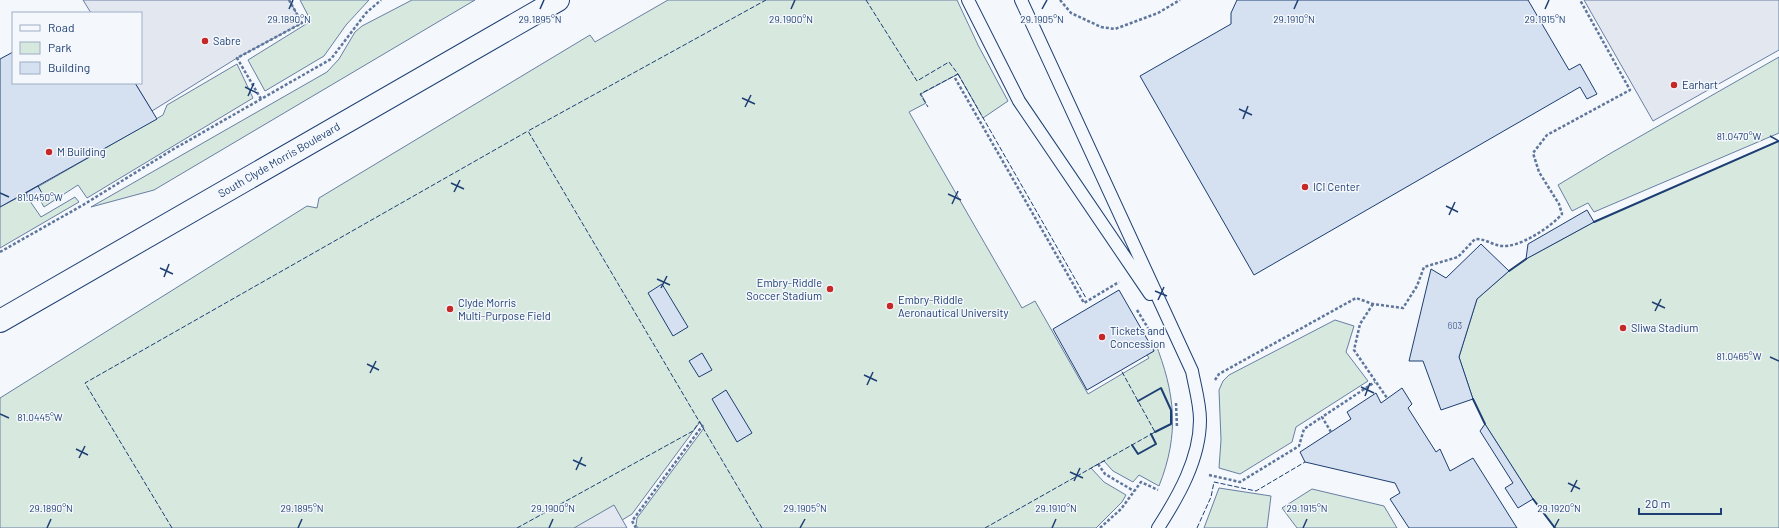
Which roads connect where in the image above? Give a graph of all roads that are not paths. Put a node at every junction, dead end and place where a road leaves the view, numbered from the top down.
1 (558, 0) edge
2 (968, 0) edge
3 (1021, 0) edge
4 (0, 321) edge
5 (1169, 321) junction
6 (1158, 528) edge

1 - 4 main road, South Clyde Morris Boulevard
2 - 5 lane
3 - 5 lane
5 - 6 lane

